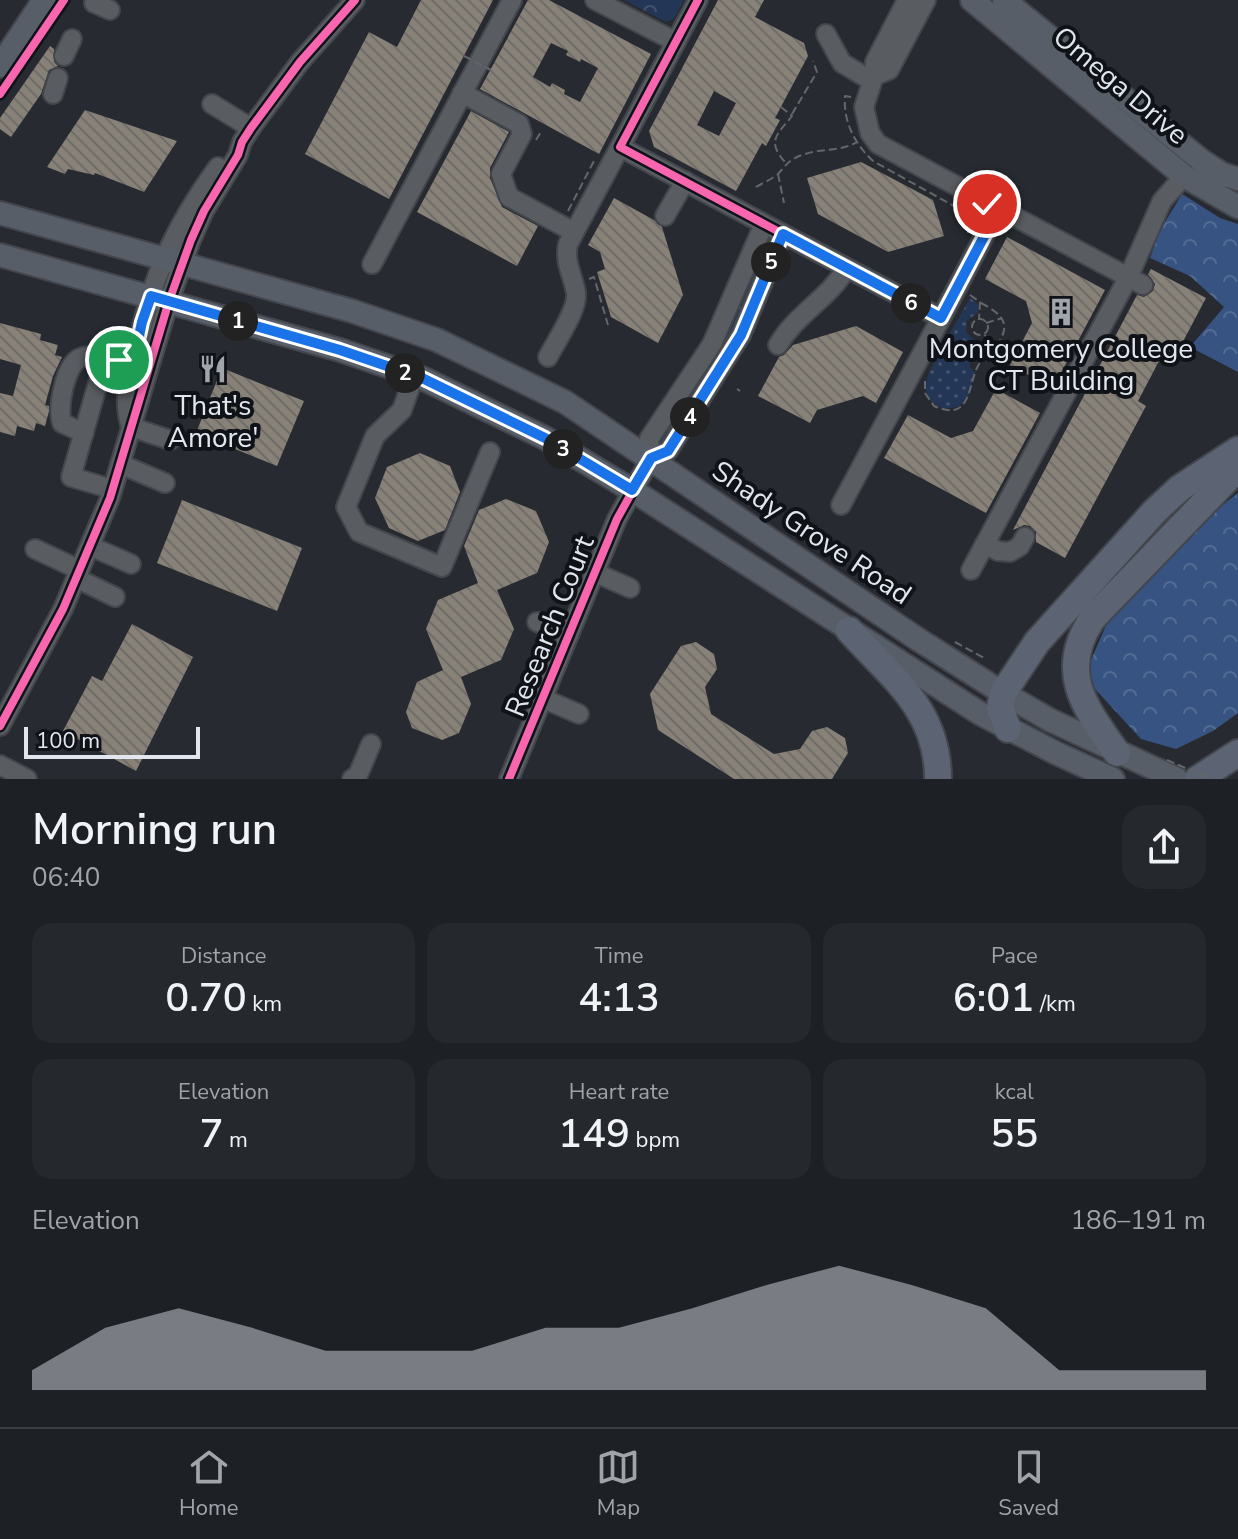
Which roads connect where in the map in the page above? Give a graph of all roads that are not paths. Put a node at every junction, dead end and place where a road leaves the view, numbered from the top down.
1 (44, 0) edge
2 (355, 0) edge
3 (512, 0) edge
4 (595, 0) edge
5 (698, 0) edge
6 (907, 0) edge
7 (926, 0) edge
8 (972, 0) edge
9 (1004, 0) edge
10 (826, 34) dead end
11 (676, 42) junction
12 (0, 66) edge
13 (873, 78) junction
14 (462, 93) junction
15 (212, 104) dead end
16 (246, 135) junction
17 (620, 147) junction
18 (1184, 176) junction
19 (1238, 179) edge
20 (685, 181) junction
21 (1238, 207) edge
22 (998, 210) junction
23 (0, 213) edge
24 (665, 216) dead end
25 (764, 224) junction
26 (567, 229) junction
27 (783, 234) junction
28 (0, 255) edge
29 (173, 260) junction
30 (372, 264) dead end
31 (846, 269) junction
32 (1136, 281) junction
33 (160, 299) junction
34 (941, 318) junction
35 (778, 345) dead end
36 (106, 355) junction
37 (548, 357) dead end
38 (133, 364) junction
39 (414, 376) junction
40 (131, 427) junction
41 (84, 433) junction
42 (170, 440) dead end
43 (1238, 450) edge
44 (490, 452) dead end
45 (651, 458) junction
46 (120, 464) junction
47 (1238, 472) edge
48 (165, 483) dead end
49 (112, 489) junction
50 (632, 490) junction
51 (841, 505) dead end
52 (1025, 537) dead end
53 (985, 544) junction
54 (90, 546) junction
55 (35, 549) dead end
56 (131, 564) dead end
57 (971, 570) dead end
58 (596, 573) junction
59 (78, 574) junction
60 (630, 588) dead end
61 (115, 597) dead end
62 (537, 622) dead end
63 (849, 630) junction
64 (569, 635) junction
65 (1003, 693) junction
66 (544, 699) junction
67 (579, 714) dead end
68 (0, 726) edge
69 (1008, 729) junction
70 (371, 744) dead end
71 (1117, 753) junction
72 (1238, 753) edge
73 (0, 765) edge
74 (1166, 769) edge
75 (27, 779) edge
76 (352, 779) edge
77 (509, 779) edge
78 (938, 779) edge
79 (1113, 779) edge
80 (1198, 779) edge

1 - 12 main road
2 - 16 street
3 - 14 street
4 - 11 street
5 - 11 street
6 - 13 street
7 - 13 street
8 - 18 main road, Omega Drive
9 - 19 main road, Omega Drive
10 - 13 street
11 - 17 street
13 - 22 street
14 - 26 street
14 - 30 street
15 - 16 street
16 - 29 street
17 - 20 street
17 - 26 street
18 - 21 main road, Omega Drive
18 - 32 street
20 - 24 street
20 - 25 street
22 - 32 street
22 - 34 street
23 - 29 main road, Shady Grove Road
25 - 27 street
25 - 45 street
26 - 37 street
27 - 31 street
27 - 45 street
28 - 33 main road
29 - 33 street
29 - 45 main road, Shady Grove Road
31 - 34 street
31 - 35 street
32 - 53 street
33 - 38 street
33 - 39 main road
33 - 40 street
34 - 51 street
36 - 38 street
36 - 41 street
36 - 41 street
38 - 40 street
39 - 44 street
39 - 50 main road
40 - 42 street
40 - 46 street
41 - 49 street
43 - 65 highway
45 - 50 street, Research Court
45 - 65 main road, Shady Grove Road
46 - 48 street
46 - 49 street
47 - 71 highway
49 - 54 street
50 - 58 street, Research Court
50 - 63 main road
52 - 53 street
53 - 57 street
54 - 56 street
54 - 59 street
55 - 59 street
58 - 60 street
58 - 64 street, Research Court
59 - 61 street
59 - 68 street
62 - 64 street
63 - 69 main road
63 - 78 highway
64 - 66 street, Research Court
65 - 69 highway
65 - 71 main road, Shady Grove Road
66 - 67 street
66 - 77 street, Research Court
69 - 79 main road
70 - 76 street
71 - 74 main road, Shady Grove Road
72 - 80 highway
73 - 75 street

